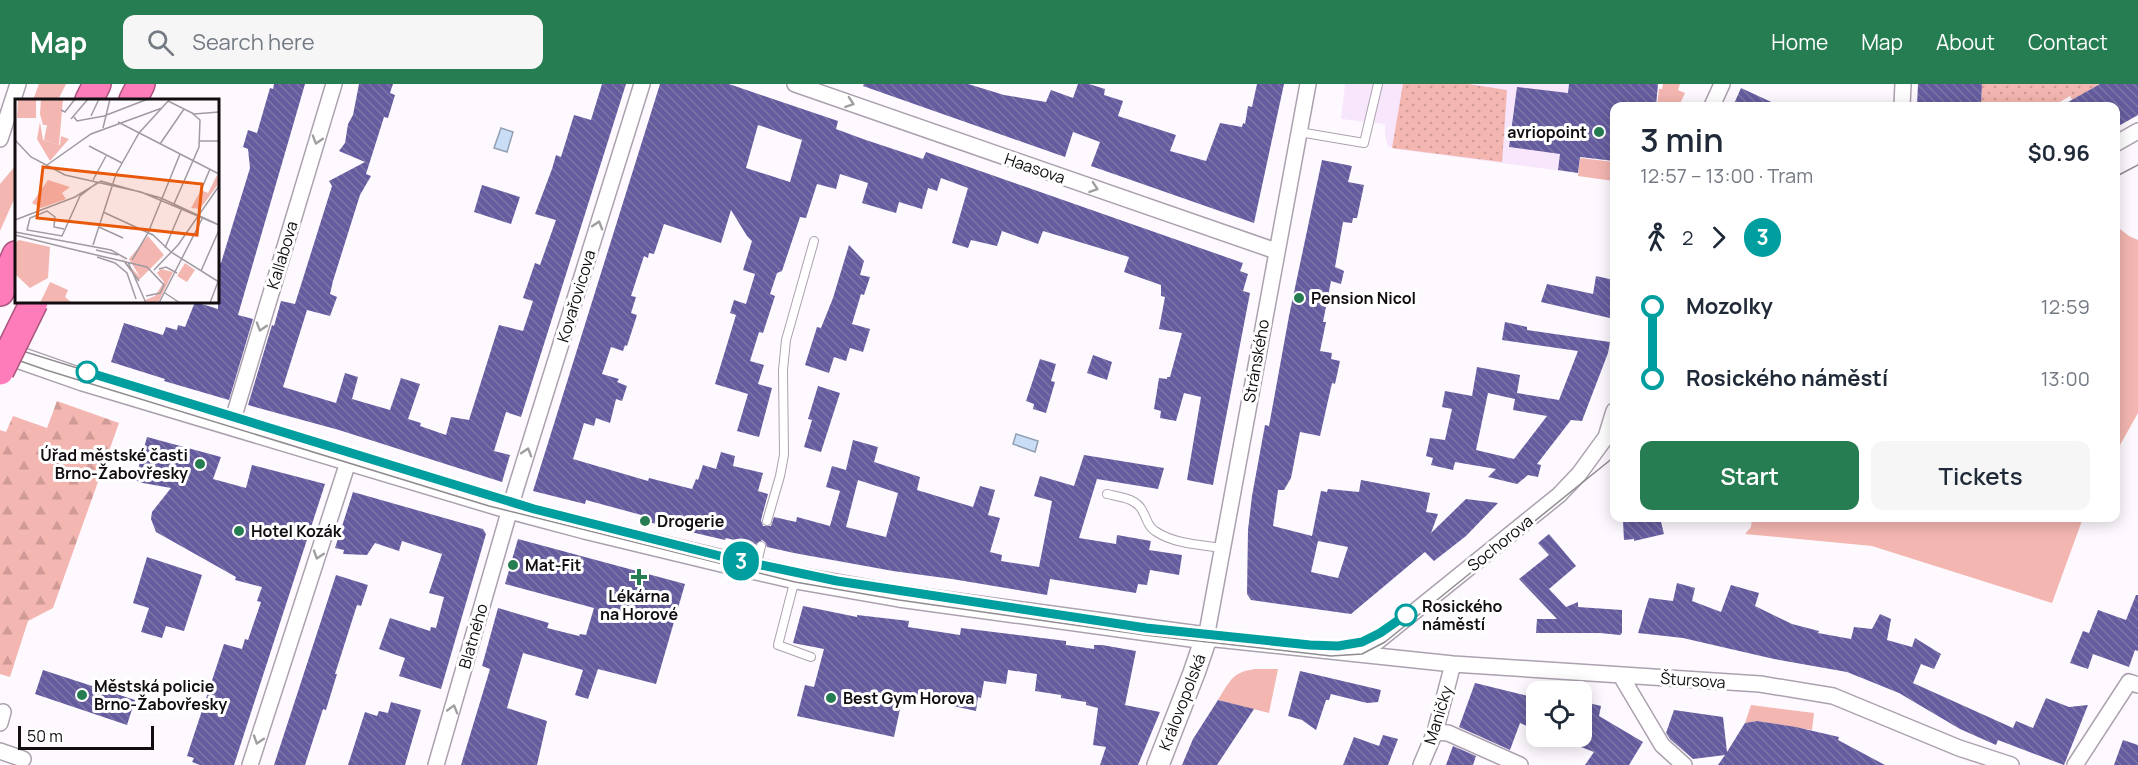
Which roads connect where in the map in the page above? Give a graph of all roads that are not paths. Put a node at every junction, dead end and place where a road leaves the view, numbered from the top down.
1 (18, 84) edge
2 (97, 84) edge
3 (141, 84) edge
4 (334, 84) edge
5 (642, 84) edge
6 (795, 84) edge
7 (1308, 84) edge
8 (1378, 84) edge
9 (1722, 84) edge
10 (1903, 84) edge
11 (90, 99) edge
12 (134, 99) edge
13 (1714, 102) edge
14 (1902, 102) edge
15 (2138, 131) edge
16 (1299, 132) junction
17 (0, 139) edge
18 (2120, 141) edge
19 (814, 241) dead end
20 (1276, 251) junction
21 (15, 257) edge
22 (0, 292) edge
23 (34, 303) edge
24 (0, 351) edge
25 (0, 371) edge
26 (1610, 424) edge
27 (231, 426) junction
28 (349, 459) junction
29 (1107, 494) dead end
30 (510, 508) junction
31 (767, 521) dead end
32 (761, 546) dead end
33 (1222, 548) junction
34 (755, 568) junction
35 (796, 578) junction
36 (1206, 638) junction
37 (1362, 654) junction
38 (811, 657) dead end
39 (1453, 664) junction
40 (1621, 676) junction
41 (2138, 685) edge
42 (1435, 732) junction
43 (0, 751) edge
44 (22, 759) dead end
45 (250, 765) edge
46 (436, 765) edge
47 (1158, 765) edge
48 (1421, 765) edge
49 (1520, 765) edge
50 (1684, 765) edge
51 (2011, 765) edge
52 (2075, 765) edge

1 - 17 street
2 - 11 highway
3 - 12 highway
4 -> 27 street, Kallabova
30 -> 5 street, Kovařovicova
6 -> 20 street, Haasova
7 - 16 street, Stránského
8 - 16 lane
9 - 13 street
10 - 14 street
15 - 18 street
16 - 20 street, Stránského
19 - 31 lane
20 - 33 street, Stránského
21 - 22 highway
23 - 25 highway, bridge
24 - 27 street
26 - 37 street, Sochorova
27 - 28 street
28 - 30 street
28 -> 45 street
29 - 33 lane
30 - 34 street
46 -> 30 street, Blatného
32 - 34 lane
33 - 36 street, Stránského
34 - 35 street
35 - 36 street
35 - 38 lane
36 - 37 street
36 - 47 street, Královopolská
37 - 39 street, Štursova
39 - 40 street, Štursova
39 - 42 street, Maničky
40 - 50 street
40 - 51 street, Štursova
41 - 52 street
42 - 48 street, Maničky
42 - 49 street
43 - 44 street

